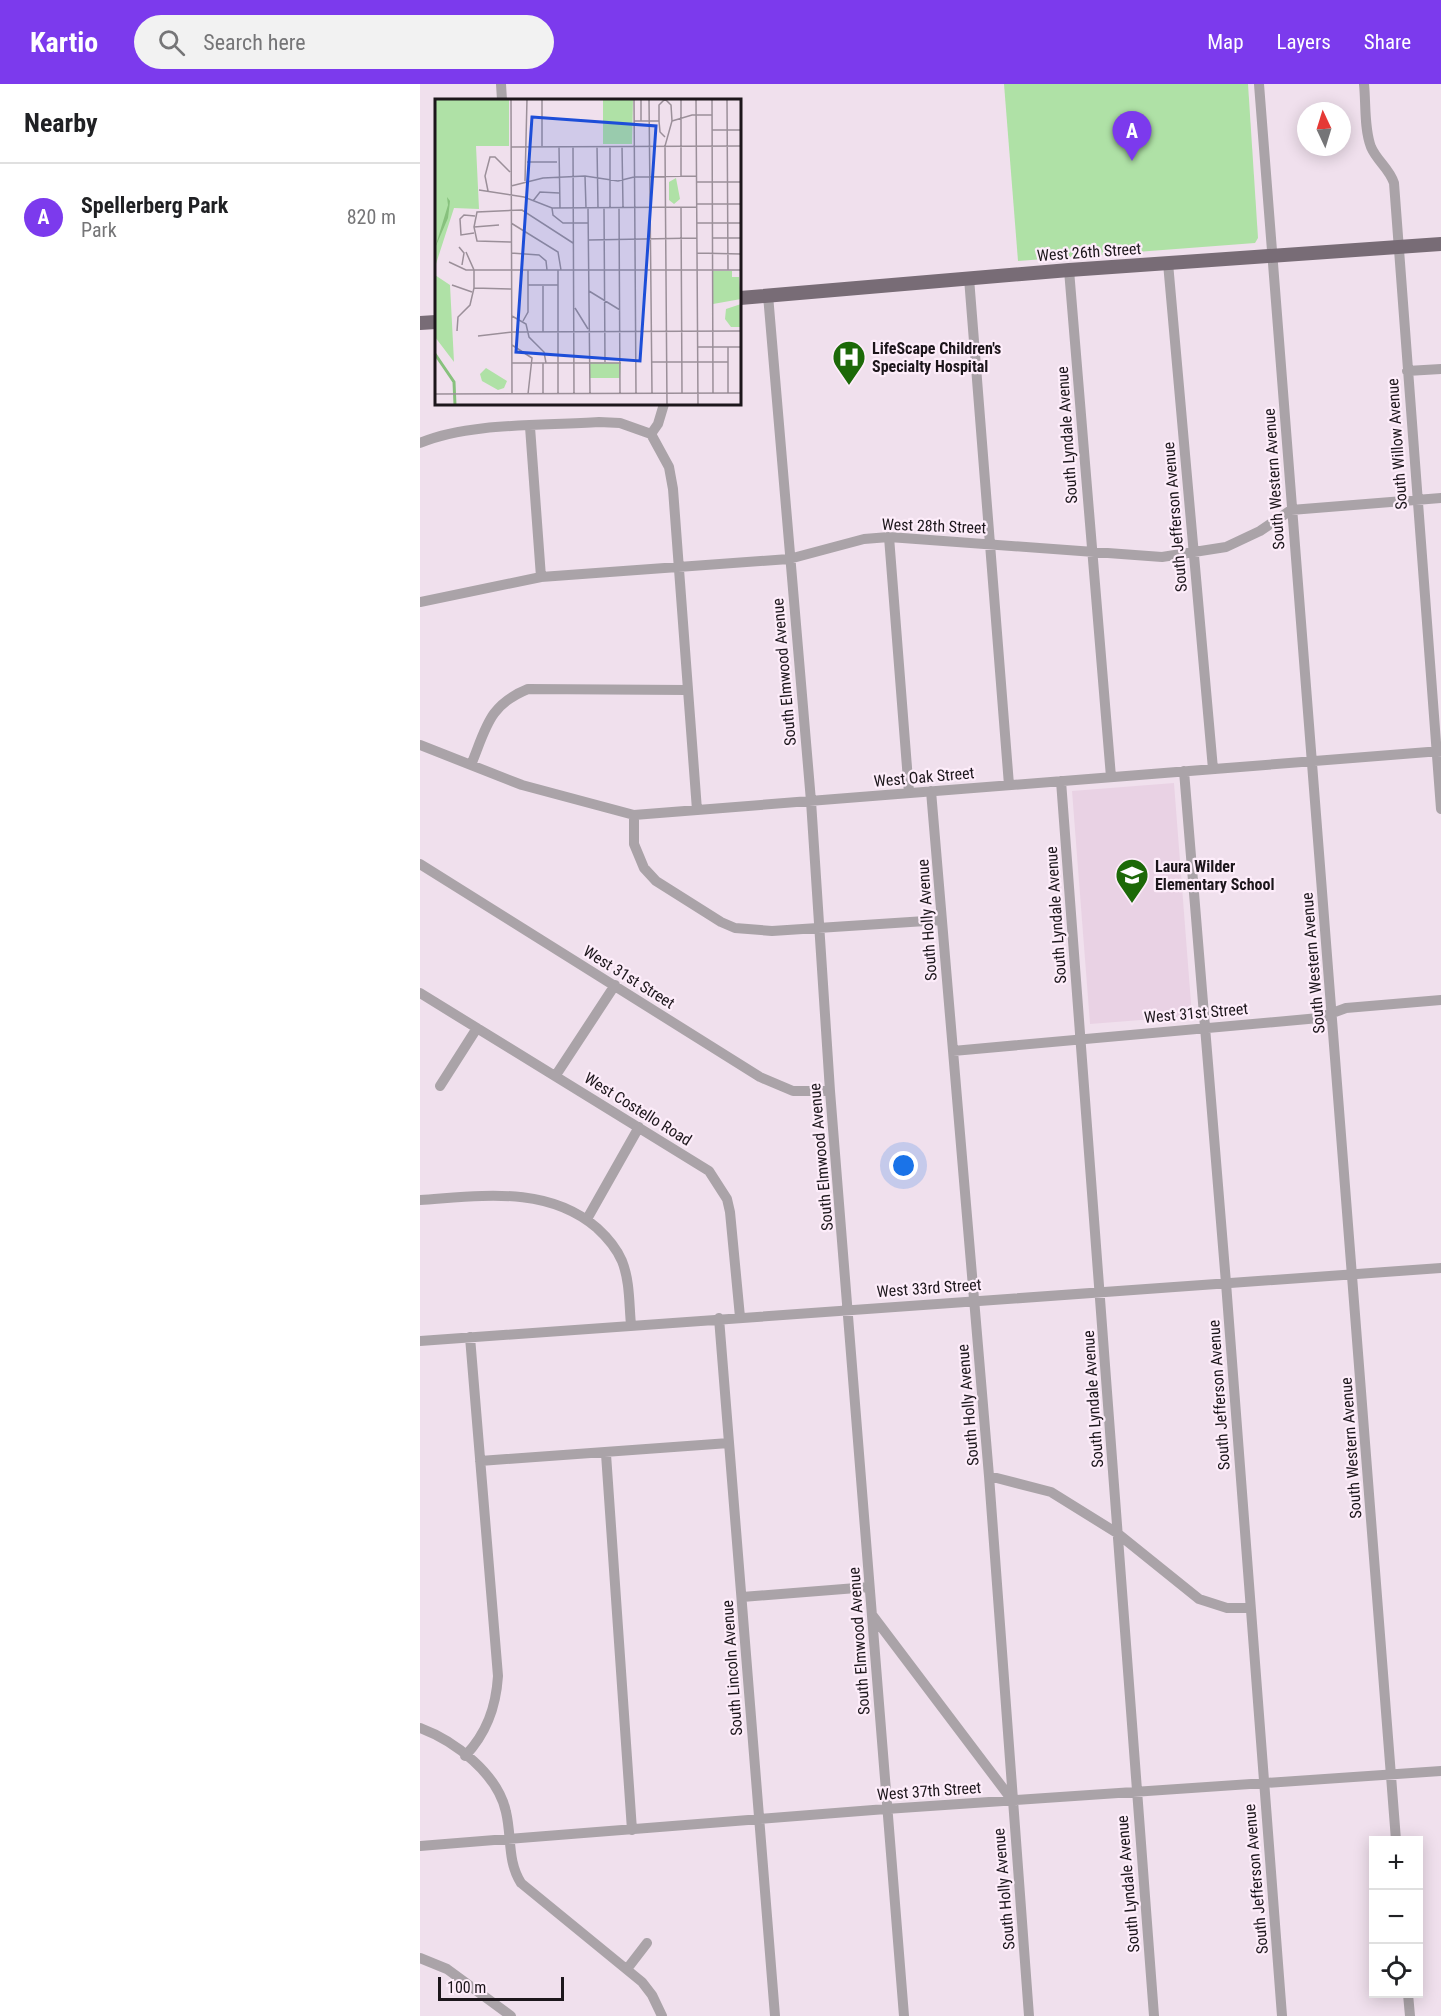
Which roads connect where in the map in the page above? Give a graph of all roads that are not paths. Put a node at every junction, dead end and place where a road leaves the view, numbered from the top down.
1 (501, 84) edge
2 (1259, 84) edge
3 (1364, 84) edge
4 (502, 99) edge
5 (1441, 244) edge
6 (1397, 247) junction
7 (1273, 255) junction
8 (1168, 263) junction
9 (1069, 270) junction
10 (969, 278) junction
11 (768, 296) junction
12 (741, 298) edge
13 (435, 322) edge
14 (420, 323) edge
15 (1441, 369) edge
16 (1407, 371) junction
17 (664, 405) edge
18 (530, 426) junction
19 (651, 434) junction
20 (420, 443) edge
21 (1441, 498) edge
22 (1416, 500) junction
23 (1291, 510) junction
24 (889, 537) junction
25 (988, 543) junction
26 (1092, 551) junction
27 (1193, 553) junction
28 (789, 559) junction
29 (677, 568) junction
30 (541, 577) junction
31 (420, 602) edge
32 (687, 690) junction
33 (420, 745) edge
34 (1439, 751) edge
35 (1311, 761) junction
36 (471, 765) junction
37 (1213, 769) junction
38 (1184, 771) junction
39 (1111, 777) junction
40 (1061, 781) junction
41 (1009, 785) junction
42 (932, 791) junction
43 (909, 793) junction
44 (811, 801) junction
45 (1441, 809) edge
46 (697, 810) junction
47 (634, 815) junction
48 (420, 864) edge
49 (941, 920) junction
50 (820, 927) junction
51 (615, 985) junction
52 (420, 993) edge
53 (1441, 1000) edge
54 (1332, 1013) junction
55 (477, 1028) junction
56 (1205, 1028) junction
57 (1080, 1038) junction
58 (953, 1051) junction
59 (556, 1075) junction
60 (440, 1086) dead end
61 (830, 1091) junction
62 (639, 1127) junction
63 (420, 1200) edge
64 (586, 1219) junction
65 (1441, 1268) edge
66 (1353, 1274) junction
67 (1226, 1282) junction
68 (1101, 1291) junction
69 (974, 1300) junction
70 (849, 1309) junction
71 (740, 1317) junction
72 (719, 1318) junction
73 (631, 1325) junction
74 (470, 1337) junction
75 (420, 1341) edge
76 (729, 1443) junction
77 (606, 1454) junction
78 (480, 1461) junction
79 (989, 1476) junction
80 (1117, 1533) junction
81 (870, 1587) junction
82 (742, 1597) junction
83 (1250, 1608) junction
84 (873, 1615) junction
85 (420, 1728) edge
86 (465, 1756) junction
87 (1441, 1771) edge
88 (1390, 1775) junction
89 (1263, 1784) junction
90 (1136, 1792) junction
91 (1012, 1800) junction
92 (886, 1809) junction
93 (758, 1821) junction
94 (632, 1830) junction
95 (1396, 1836) edge
96 (510, 1840) junction
97 (420, 1846) edge
98 (647, 1943) dead end
99 (420, 1958) edge
100 (627, 1969) junction
101 (1408, 1998) edge
102 (511, 2016) edge
103 (662, 2016) edge
104 (775, 2016) edge
105 (904, 2016) edge
106 (1029, 2016) edge
107 (1154, 2016) edge
108 (1282, 2016) edge
109 (1410, 2016) edge

1 - 4 street
2 - 7 street, South Western Avenue
3 - 6 street, South Willow Avenue
5 - 6 main road, West 26th Street
6 - 7 main road, West 26th Street
6 - 16 street, South Willow Avenue
7 - 8 main road, West 26th Street
7 - 23 street, South Western Avenue
8 - 9 main road, West 26th Street
8 - 27 street, South Jefferson Avenue
9 - 10 main road, West 26th Street
9 - 26 street, South Lyndale Avenue
10 - 11 main road, West 26th Street
10 - 25 street
11 - 12 main road, West 26th Street
11 - 28 street, South Elmwood Avenue
13 - 14 main road
15 - 16 street
16 - 22 street, South Willow Avenue
17 - 19 street
18 - 19 street
18 - 20 street
18 - 30 street
19 - 29 street
21 - 22 street, West 28th Street
22 - 23 street, West 28th Street
22 - 34 street, South Willow Avenue
23 - 27 street, West 28th Street
23 - 35 street, South Western Avenue
24 - 25 street, West 28th Street
24 - 28 street, West 28th Street
24 - 43 street
25 - 26 street, West 28th Street
25 - 41 street
26 - 27 street, West 28th Street
26 - 39 street, South Lyndale Avenue
27 - 37 street, South Jefferson Avenue
28 - 29 street, West 28th Street
28 - 44 street, South Elmwood Avenue
29 - 30 street, West 28th Street
29 - 32 street
30 - 31 street, West 28th Street
32 - 36 street
32 - 46 street
33 - 36 street, West Oak Street
34 - 35 street, West Oak Street
34 - 45 street, South Willow Avenue
35 - 37 street, West Oak Street
35 - 54 street, South Western Avenue
36 - 47 street, West Oak Street
37 - 38 street, West Oak Street
38 - 39 street, West Oak Street
38 - 56 street, South Jefferson Avenue
39 - 40 street, West Oak Street
40 - 41 street, West Oak Street
40 - 57 street, South Lyndale Avenue
41 - 42 street, West Oak Street
42 - 43 street, West Oak Street
42 - 49 street, South Holly Avenue
43 - 44 street, West Oak Street
44 - 46 street, West Oak Street
44 - 50 street, South Elmwood Avenue
46 - 47 street, West Oak Street
47 - 50 street
48 - 51 street, West 31st Street
49 - 50 street
49 - 58 street, South Holly Avenue
50 - 61 street, South Elmwood Avenue
51 - 59 street
51 - 61 street, West 31st Street
52 - 55 street, West Costello Road
53 - 54 street, West 31st Street
54 - 56 street, West 31st Street
54 - 66 street, South Western Avenue
55 - 59 street, West Costello Road
55 - 60 street
56 - 57 street, West 31st Street
56 - 67 street, South Jefferson Avenue
57 - 58 street, West 31st Street
57 - 68 street, South Lyndale Avenue
58 - 69 street, South Holly Avenue
59 - 62 street, West Costello Road
61 - 70 street, South Elmwood Avenue
62 - 64 street
62 - 71 street, West Costello Road
63 - 64 street
64 - 73 street
65 - 66 street, West 33rd Street
66 - 67 street, West 33rd Street
66 - 88 street, South Western Avenue
67 - 68 street, West 33rd Street
67 - 83 street, South Jefferson Avenue
68 - 69 street, West 33rd Street
68 - 80 street, South Lyndale Avenue
69 - 70 street, West 33rd Street
69 - 79 street, South Holly Avenue
70 - 71 street, West 33rd Street
70 - 81 street, South Elmwood Avenue
71 - 72 street, West 33rd Street
72 - 73 street, West 33rd Street
72 - 76 street, South Lincoln Avenue
73 - 74 street, West 33rd Street
74 - 75 street, West 33rd Street
74 - 78 street
76 - 77 street
76 - 82 street, South Lincoln Avenue
77 - 78 street
77 - 94 street
78 - 86 street
79 - 80 street
79 - 91 street, South Holly Avenue
80 - 83 street
80 - 90 street, South Lyndale Avenue
81 - 82 street
81 - 84 street, South Elmwood Avenue
82 - 93 street, South Lincoln Avenue
83 - 89 street, South Jefferson Avenue
84 - 91 street
84 - 92 street, South Elmwood Avenue
85 - 86 street
86 - 96 street
87 - 88 street, West 37th Street
88 - 89 street, West 37th Street
88 - 95 street, South Western Avenue
89 - 90 street, West 37th Street
89 - 108 street, South Jefferson Avenue
90 - 91 street, West 37th Street
90 - 107 street, South Lyndale Avenue
91 - 92 street, West 37th Street
91 - 106 street, South Holly Avenue
92 - 93 street, West 37th Street
92 - 105 street, South Elmwood Avenue
93 - 94 street, West 37th Street
93 - 104 street, South Lincoln Avenue
94 - 96 street, West 37th Street
96 - 97 street, West 37th Street
96 - 100 street
98 - 100 street
99 - 102 street
100 - 103 street
101 - 109 street

